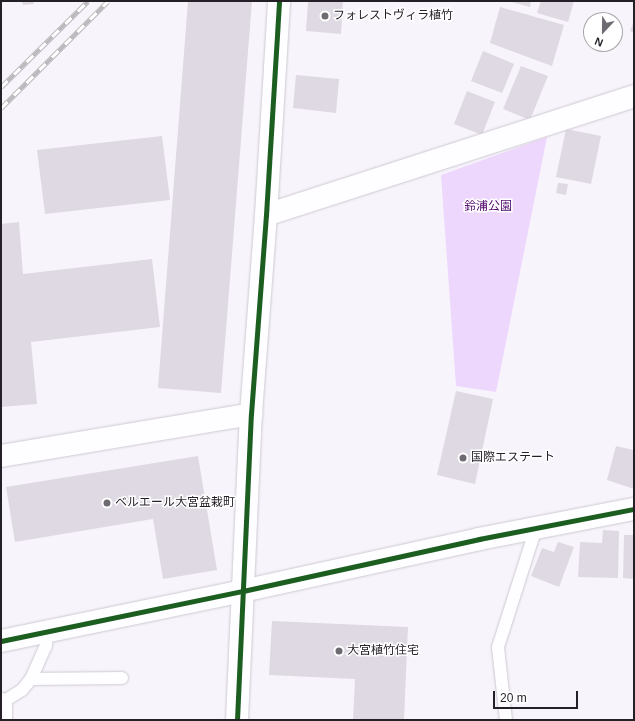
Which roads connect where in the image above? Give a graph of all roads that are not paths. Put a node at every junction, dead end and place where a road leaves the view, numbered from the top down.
1 (279, 1) edge
2 (634, 96) edge
3 (266, 215) junction
4 (251, 414) junction
5 (1, 456) edge
6 (634, 509) edge
7 (536, 528) junction
8 (243, 591) junction
9 (46, 631) junction
10 (1, 641) edge
11 (122, 678) dead end
12 (31, 679) junction
13 (3, 699) edge
14 (6, 720) edge
15 (236, 720) edge
16 (506, 720) edge

1 - 3 street
2 - 3 street
3 - 4 street
4 - 5 street
4 - 8 street
6 - 7 street
7 - 8 street
7 - 16 lane
8 - 9 street
8 - 15 street
9 - 10 street
9 - 12 lane
11 - 12 lane
12 - 13 lane
13 - 14 lane

